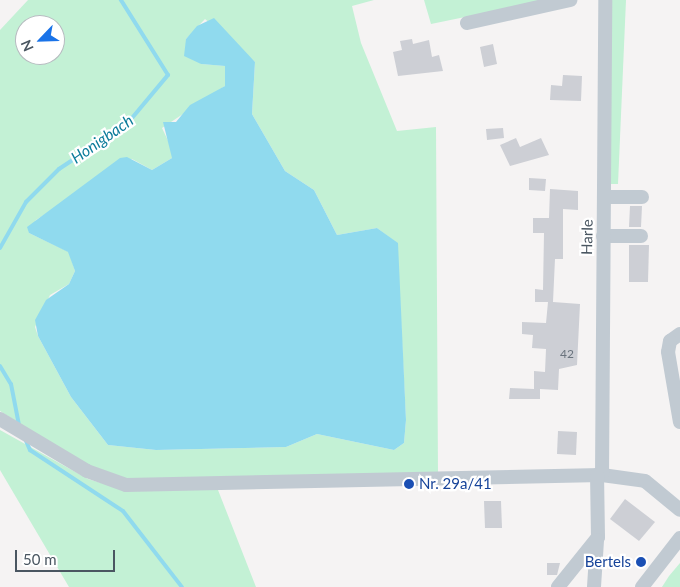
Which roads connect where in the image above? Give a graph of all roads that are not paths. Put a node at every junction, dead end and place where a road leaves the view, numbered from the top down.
1 (570, 0) edge
2 (605, 0) edge
3 (467, 23) dead end
4 (604, 197) junction
5 (642, 197) dead end
6 (604, 236) junction
7 (641, 236) dead end
8 (680, 334) edge
9 (5, 422) edge
10 (680, 422) edge
11 (599, 475) junction
12 (680, 510) edge
13 (598, 537) junction
14 (680, 538) edge
15 (558, 587) edge
16 (594, 587) edge
17 (642, 587) edge

1 - 3 street
2 - 4 street, Harle
4 - 5 street
4 - 6 street, Harle
6 - 7 street
6 - 11 street, Harle
8 - 10 street
9 - 11 street
11 - 12 street
11 - 13 street, Harle
13 - 15 street
13 - 16 street, Harle
14 - 17 street

